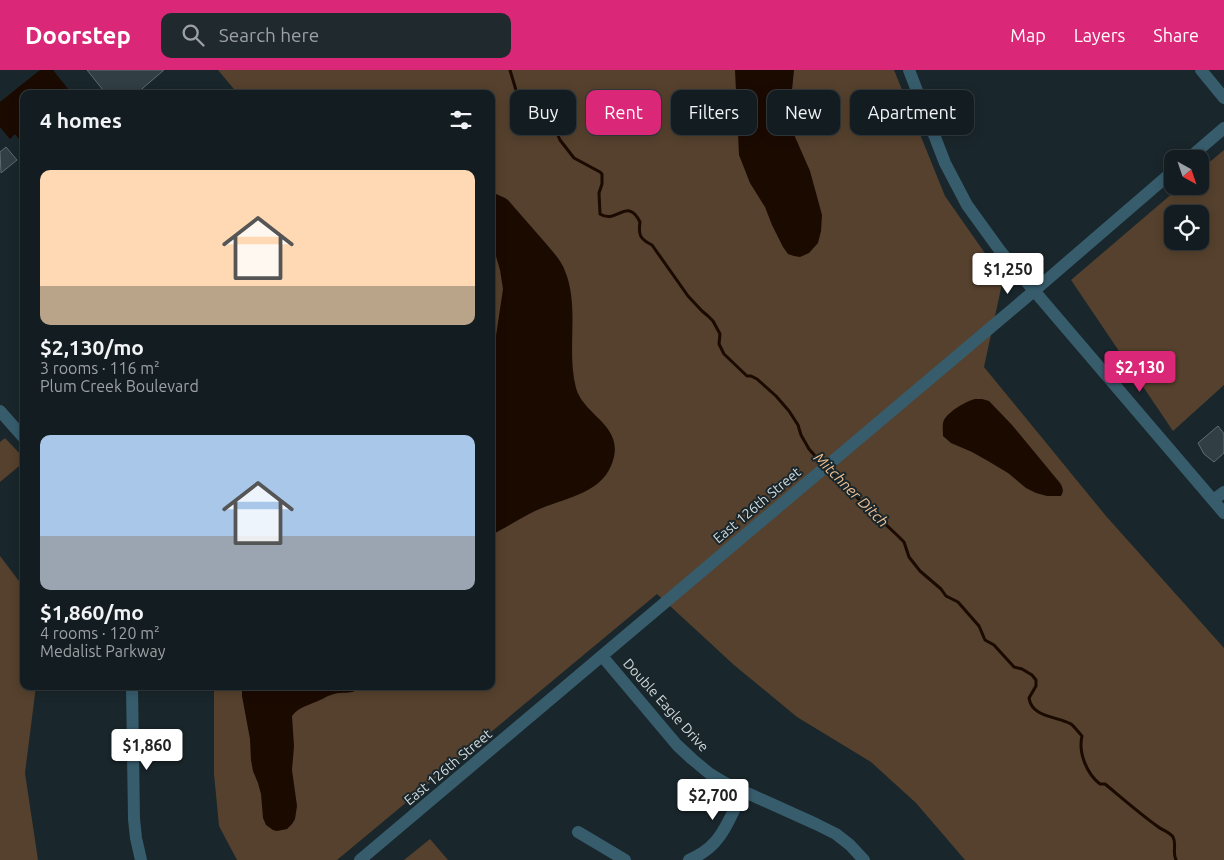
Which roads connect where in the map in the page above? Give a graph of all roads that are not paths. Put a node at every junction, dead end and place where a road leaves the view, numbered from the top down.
1 (909, 70) edge
2 (1201, 70) edge
3 (1224, 98) edge
4 (1224, 128) edge
5 (1198, 150) edge
6 (1164, 179) edge
7 (1034, 291) junction
8 (0, 411) edge
9 (20, 434) edge
10 (1224, 492) edge
11 (1213, 500) junction
12 (1224, 513) edge
13 (602, 656) junction
14 (132, 690) edge
15 (744, 791) junction
16 (578, 832) dead end
17 (142, 860) edge
18 (360, 860) edge
19 (625, 860) edge
20 (689, 860) edge
21 (864, 860) edge

1 - 7 street
2 - 3 street
4 - 5 street
6 - 7 street, East 126th Street
7 - 11 street
7 - 13 street, East 126th Street
8 - 9 street
10 - 11 street
11 - 12 street
13 - 15 street, Double Eagle Drive
13 - 18 street, East 126th Street
14 - 17 street
15 - 20 street
15 - 21 street, Double Eagle Drive
16 - 19 street

